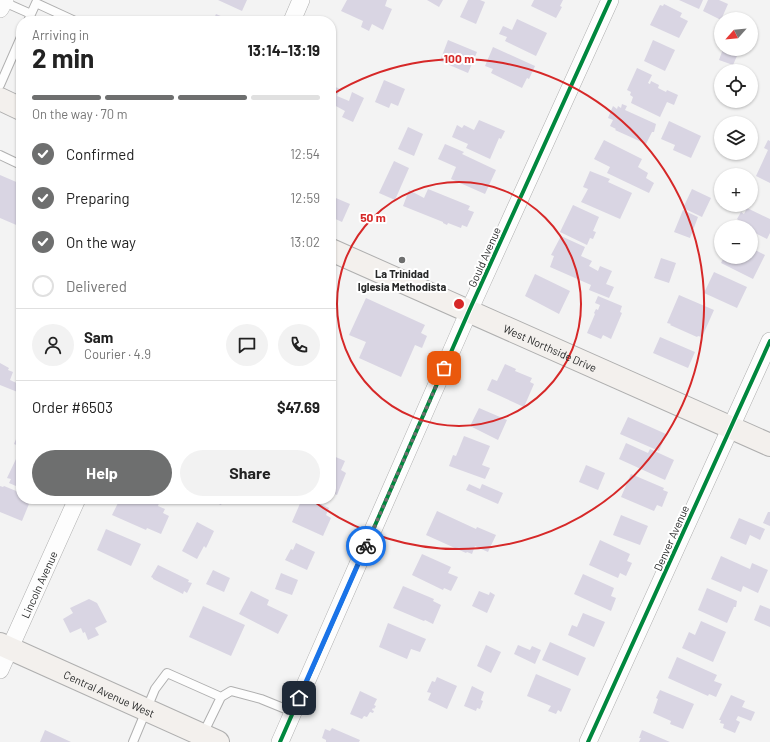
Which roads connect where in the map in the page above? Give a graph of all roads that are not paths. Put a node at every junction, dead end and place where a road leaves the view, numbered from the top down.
1 (301, 0) edge
2 (610, 0) edge
3 (3, 4) edge
4 (28, 16) edge
5 (30, 16) edge
6 (64, 16) edge
7 (294, 16) edge
8 (16, 48) edge
9 (0, 85) edge
10 (0, 99) edge
11 (16, 107) edge
12 (0, 155) edge
13 (16, 163) edge
14 (336, 252) edge
15 (469, 311) junction
16 (770, 341) edge
17 (731, 427) junction
18 (770, 445) edge
19 (75, 504) edge
20 (5, 646) edge
21 (0, 670) edge
22 (221, 697) junction
23 (147, 710) junction
24 (293, 712) junction
25 (211, 739) edge
26 (133, 742) edge
27 (280, 742) edge
28 (588, 742) edge

1 - 7 street
2 - 15 street, Gould Avenue
3 - 4 lane
5 - 6 lane
8 - 9 lane
10 - 11 main road
12 - 13 lane
14 - 15 main road, West Northside Drive
15 - 17 main road, West Northside Drive
15 - 24 street, Gould Avenue
16 - 17 street, Denver Avenue
17 - 18 main road, West Northside Drive
17 - 28 street, Denver Avenue
19 - 20 street, Lincoln Avenue
20 - 21 street, Lincoln Avenue
20 - 23 main road, Central Avenue West
22 - 23 lane
22 - 24 lane
22 - 25 lane
23 - 25 main road, Central Avenue West
23 - 26 lane
24 - 27 street, Gould Avenue

